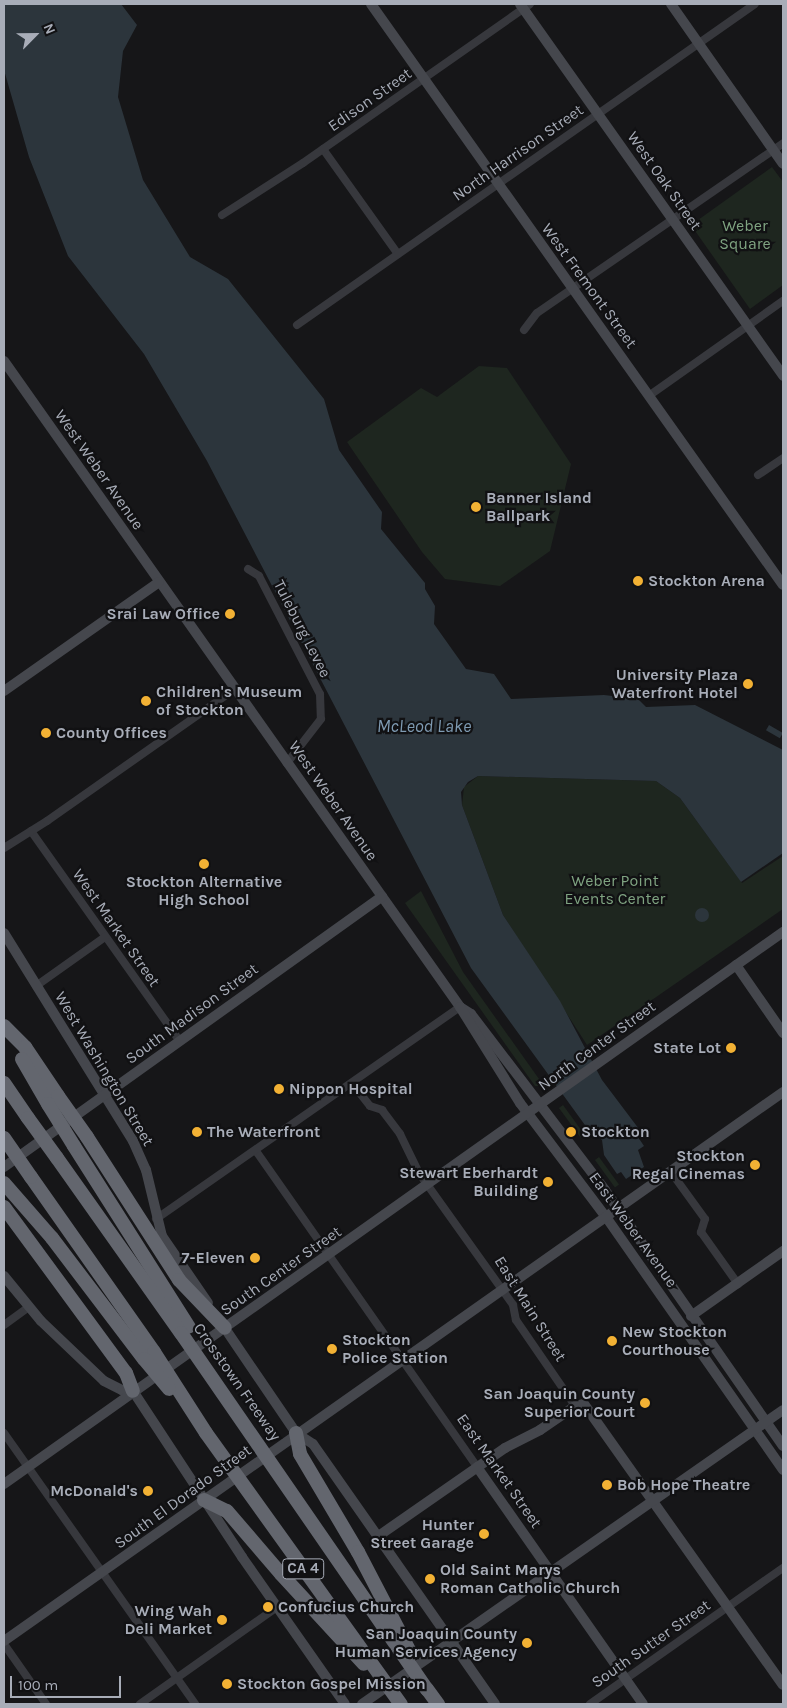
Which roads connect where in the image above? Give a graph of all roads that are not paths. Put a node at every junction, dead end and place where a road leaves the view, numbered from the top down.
1 (371, 4) edge
2 (671, 4) edge
3 (755, 4) edge
4 (525, 5) edge
5 (699, 44) junction
6 (424, 79) junction
7 (599, 113) junction
8 (783, 142) edge
9 (323, 149) junction
10 (773, 150) junction
11 (783, 164) edge
12 (498, 185) junction
13 (222, 215) dead end
14 (672, 219) junction
15 (398, 254) junction
16 (572, 289) junction
17 (783, 301) edge
18 (748, 325) junction
19 (297, 326) dead end
20 (524, 330) dead end
21 (4, 361) edge
22 (783, 376) edge
23 (650, 395) junction
24 (783, 458) edge
25 (758, 475) dead end
26 (248, 569) dead end
27 (159, 582) junction
28 (783, 585) edge
29 (235, 689) junction
30 (4, 691) edge
31 (287, 763) junction
32 (31, 831) junction
33 (4, 848) edge
34 (382, 896) junction
35 (783, 932) edge
36 (4, 933) edge
37 (105, 937) junction
38 (736, 965) junction
39 (36, 986) junction
40 (460, 1006) junction
41 (4, 1027) edge
42 (783, 1033) edge
43 (180, 1040) junction
44 (355, 1081) junction
45 (4, 1083) edge
46 (783, 1092) edge
47 (105, 1096) junction
48 (53, 1100) junction
49 (540, 1106) junction
50 (529, 1114) junction
51 (4, 1138) edge
52 (256, 1151) junction
53 (4, 1167) edge
54 (671, 1172) junction
55 (428, 1185) junction
56 (7, 1187) edge
57 (4, 1207) edge
58 (618, 1209) junction
59 (606, 1217) junction
60 (156, 1219) junction
61 (329, 1255) junction
62 (782, 1256) edge
63 (4, 1276) edge
64 (738, 1284) junction
65 (503, 1291) junction
66 (29, 1307) junction
67 (691, 1316) junction
68 (4, 1325) edge
69 (225, 1328) junction
70 (185, 1330) junction
71 (149, 1356) junction
72 (403, 1361) junction
73 (133, 1391) junction
74 (575, 1406) junction
75 (783, 1410) edge
76 (766, 1422) junction
77 (755, 1430) junction
78 (4, 1433) edge
79 (296, 1433) junction
80 (783, 1446) edge
81 (28, 1467) junction
82 (477, 1467) junction
83 (783, 1470) edge
84 (4, 1484) edge
85 (204, 1500) junction
86 (652, 1502) junction
87 (377, 1537) junction
88 (783, 1568) edge
89 (103, 1572) junction
90 (552, 1573) junction
91 (277, 1607) junction
92 (728, 1607) junction
93 (452, 1642) junction
94 (4, 1643) edge
95 (177, 1679) junction
96 (626, 1679) junction
97 (783, 1685) edge
98 (426, 1688) junction
99 (399, 1702) edge
100 (46, 1704) edge
101 (140, 1704) edge
102 (195, 1704) edge
103 (345, 1704) edge
104 (362, 1704) edge
105 (438, 1704) edge
106 (495, 1704) edge
107 (590, 1704) edge
108 (643, 1704) edge

1 - 6 street, West Fremont Street
2 - 5 street
3 - 5 street, North Harrison Street
4 - 6 street, Edison Street
4 - 7 street, West Oak Street
5 - 7 street, North Harrison Street
5 - 10 street
6 - 9 street, Edison Street
6 - 12 street, West Fremont Street
7 - 12 street, North Harrison Street
7 - 14 street, West Oak Street
8 - 10 street
9 - 13 street, Edison Street
9 - 15 street
10 - 11 street
10 - 14 street
12 - 15 street, North Harrison Street
12 - 16 street, West Fremont Street
14 - 16 street
14 - 18 street, West Oak Street
15 - 19 street, North Harrison Street
16 - 20 street
16 - 23 street, West Fremont Street
17 - 18 street
18 - 22 street, West Oak Street
18 - 23 street
21 - 27 street, West Weber Avenue
23 - 28 street, West Fremont Street
24 - 25 street
26 - 31 street, Tuleburg Levee
27 - 29 street, West Weber Avenue
27 - 30 street
29 - 31 street, West Weber Avenue
29 - 32 street
31 - 34 street, West Weber Avenue
32 - 33 street
32 - 37 street, West Market Street
34 - 40 street, West Weber Avenue
34 - 43 street, South Madison Street
35 - 38 street, North Center Street
36 - 39 street, West Washington Street
37 - 39 street
37 - 43 street, West Market Street
38 - 42 street
38 - 49 street, North Center Street
39 - 47 street, West Washington Street
40 - 44 street
40 - 49 street, West Weber Avenue
40 - 50 street, East Weber Avenue
41 - 48 highway
43 - 47 street, South Madison Street
44 - 52 street
44 - 55 street, East Main Street
45 - 70 highway, Crosstown Freeway / CA 4, bridge
46 - 54 street, South El Dorado Street
47 - 53 street, South Madison Street
47 - 60 street, West Washington Street
48 - 69 highway, bridge
48 - 70 highway, bridge
49 - 50 street, North Center Street
49 - 58 street, East Weber Avenue
50 - 55 street, North Center Street
50 - 59 street, East Weber Avenue
51 - 71 highway, CA 4, bridge
52 - 60 street
52 - 61 street
54 - 58 street, South El Dorado Street
54 - 64 street
55 - 61 street, South Center Street
55 - 65 street, East Main Street
56 - 71 highway, CA 4
57 - 73 highway
58 - 59 street, South El Dorado Street
58 - 67 street, East Weber Avenue
59 - 65 street, South El Dorado Street
59 - 77 street, East Weber Avenue
60 - 69 street, West Washington Street
61 - 69 street, South Center Street
61 - 72 street, East Market Street
62 - 64 street
63 - 66 street
64 - 67 street
65 - 72 street, South El Dorado Street
65 - 74 street, East Main Street
66 - 68 street
66 - 73 street
67 - 76 street, East Weber Avenue
69 - 73 street, South Center Street
69 - 79 street, West Washington Street
70 - 98 highway, CA 4, bridge
71 - 99 highway, CA 4, bridge
72 - 79 street, South El Dorado Street
72 - 82 street, East Market Street
73 - 81 street, South Center Street
73 - 85 street
74 - 82 street
74 - 86 street, East Main Street
75 - 76 street
76 - 77 street
76 - 80 street, East Weber Avenue
77 - 83 street, East Weber Avenue
77 - 86 street
78 - 81 street
79 - 85 street, South El Dorado Street
79 - 87 street, West Washington Street
79 - 98 highway, bridge
81 - 84 street, South Center Street
81 - 89 street
82 - 87 street
82 - 90 street, East Market Street
85 - 89 street, South El Dorado Street
85 - 91 street
85 - 99 highway, bridge
86 - 90 street
86 - 92 street, East Main Street
87 - 93 street, West Washington Street
88 - 92 street, South Sutter Street
89 - 94 street, South El Dorado Street
89 - 95 street
90 - 93 street
90 - 96 street, East Market Street
91 - 95 street
91 - 103 street
92 - 96 street, South Sutter Street
92 - 97 street, East Main Street
93 - 104 street
93 - 106 street, West Washington Street
94 - 100 street
95 - 101 street
95 - 102 street
96 - 107 street, South Sutter Street
96 - 108 street, East Market Street
98 - 105 highway, CA 4

